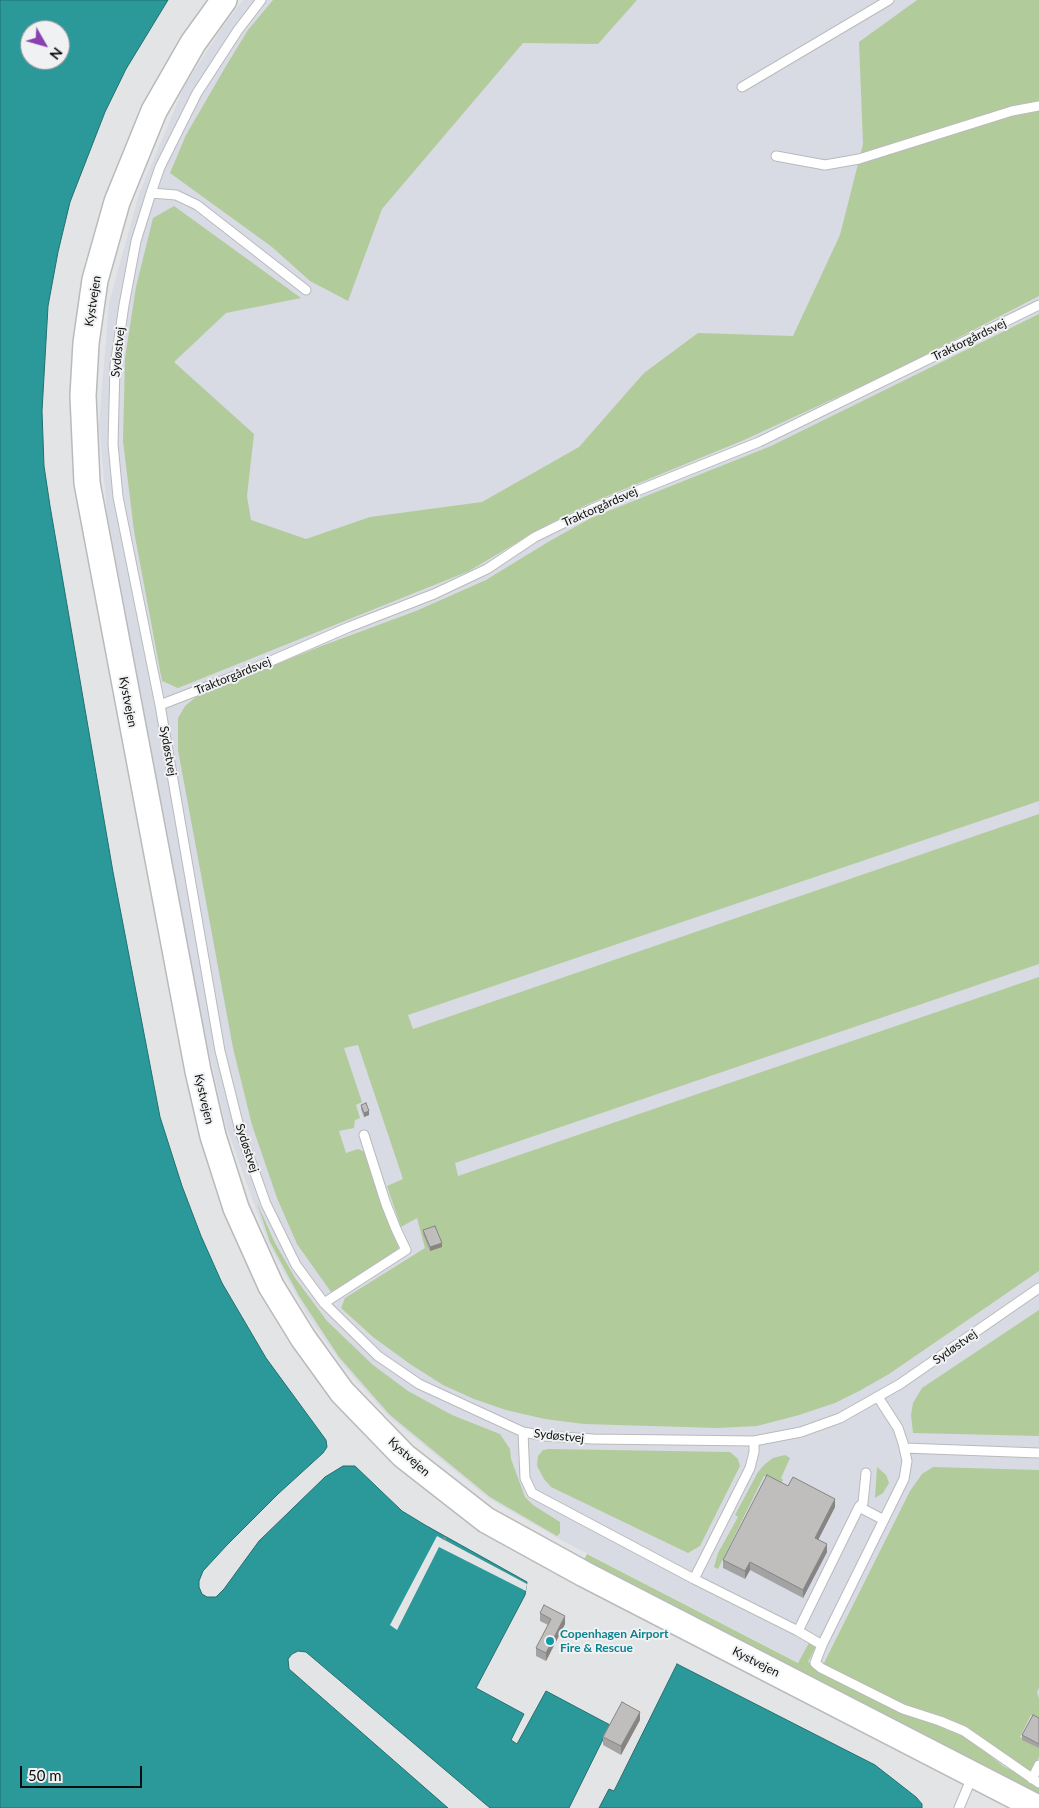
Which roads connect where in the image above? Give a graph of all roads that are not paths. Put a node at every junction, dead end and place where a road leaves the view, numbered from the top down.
1 (224, 0) edge
2 (262, 0) edge
3 (889, 0) edge
4 (742, 87) dead end
5 (1039, 106) edge
6 (776, 156) dead end
7 (151, 193) junction
8 (306, 290) dead end
9 (1039, 305) edge
10 (160, 705) junction
11 (364, 1135) dead end
12 (1039, 1288) edge
13 (324, 1303) junction
14 (878, 1397) junction
15 (523, 1432) junction
16 (754, 1441) junction
17 (904, 1448) junction
18 (1039, 1453) edge
19 (866, 1473) dead end
20 (859, 1507) junction
21 (884, 1520) junction
22 (694, 1579) junction
23 (798, 1632) junction
24 (822, 1645) junction
25 (1039, 1765) edge
26 (974, 1774) junction
27 (1035, 1781) edge
28 (959, 1808) edge
29 (1038, 1808) edge

1 - 26 street, Kystvejen
2 - 7 lane, Sydøstvej
3 - 4 lane
5 - 6 lane
7 - 8 lane
7 - 10 lane, Sydøstvej
9 - 10 lane, Traktorgårdsvej
10 - 13 lane, Sydøstvej
11 - 13 lane
12 - 14 lane, Sydøstvej
13 - 15 lane, Sydøstvej
14 - 16 lane, Sydøstvej
14 - 17 lane
15 - 16 lane, Sydøstvej
15 - 22 lane
16 - 22 lane
17 - 18 lane
17 - 21 lane
19 - 20 lane
20 - 21 lane
20 - 23 lane
21 - 24 lane
22 - 23 lane
23 - 24 lane
24 - 27 lane
25 - 27 lane
26 - 28 lane
26 - 29 street, Kystvejen

